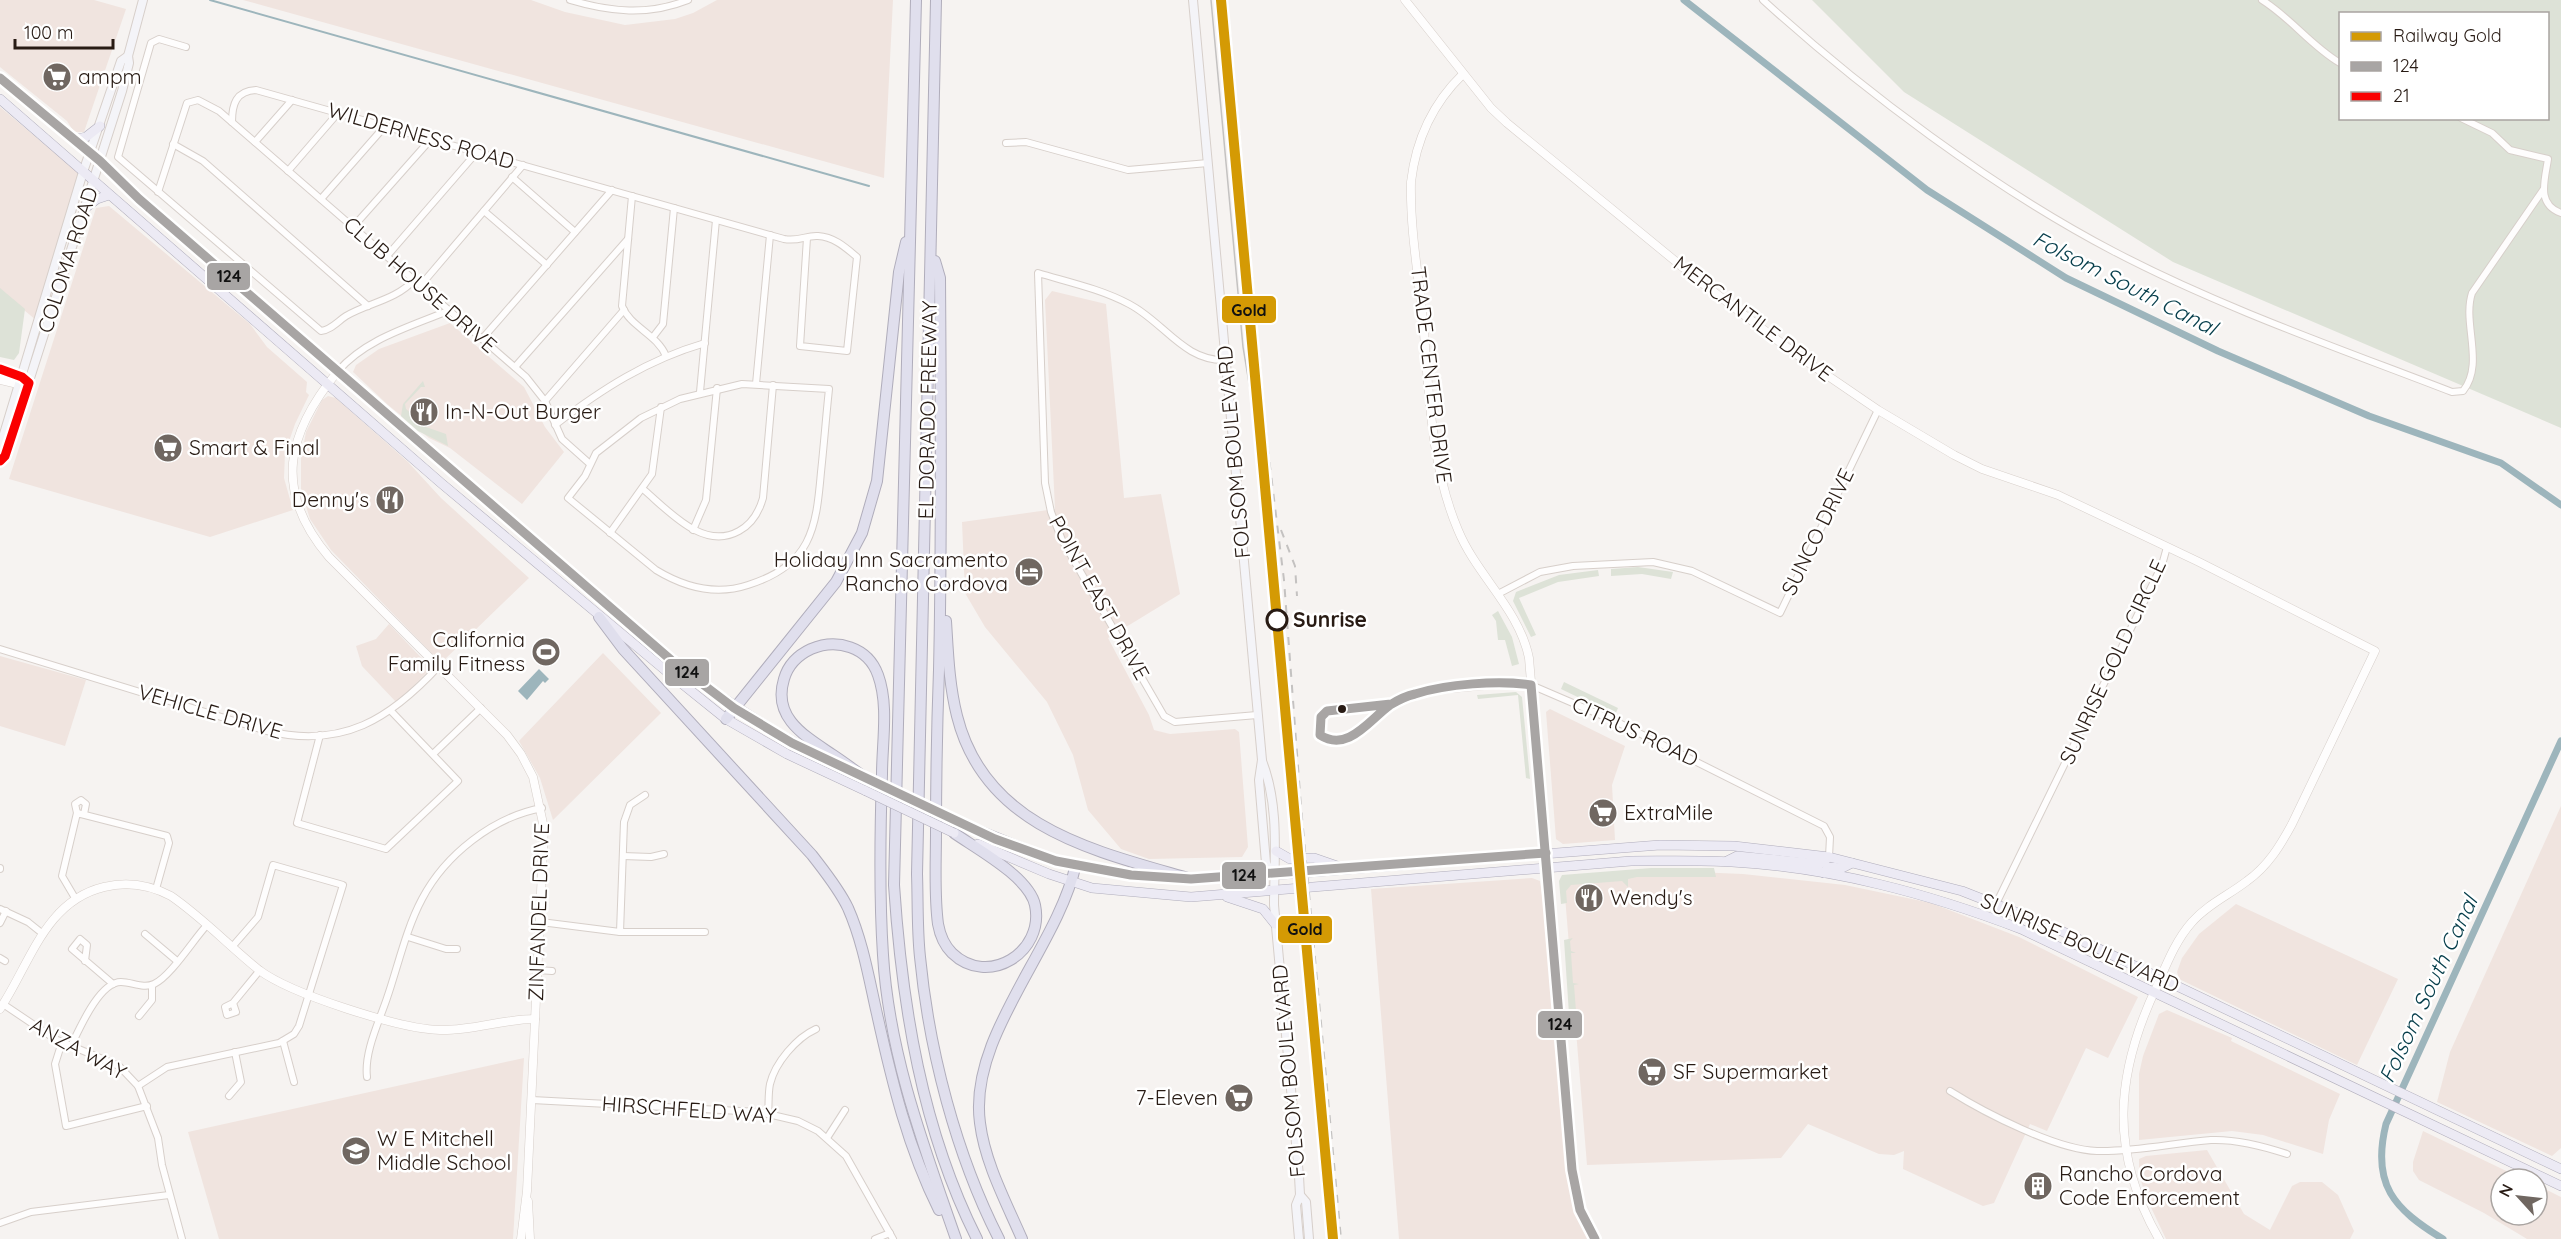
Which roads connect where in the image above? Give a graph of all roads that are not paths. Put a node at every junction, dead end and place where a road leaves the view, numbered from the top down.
1 (143, 0) edge
2 (570, 0) edge
3 (688, 0) edge
4 (916, 0) edge
5 (936, 0) edge
6 (1193, 0) edge
7 (1405, 0) edge
8 (1763, 0) edge
9 (2262, 0) edge
10 (186, 47) dead end
11 (128, 56) junction
12 (2339, 62) edge
13 (1463, 74) junction
14 (0, 78) edge
15 (0, 99) edge
16 (292, 100) junction
17 (338, 113) junction
18 (2465, 120) edge
19 (232, 122) junction
20 (99, 126) junction
21 (385, 126) junction
22 (431, 139) junction
23 (73, 140) junction
24 (255, 142) junction
25 (1006, 143) dead end
26 (173, 144) junction
27 (477, 152) junction
28 (90, 154) junction
29 (100, 161) junction
30 (1208, 164) junction
31 (523, 165) junction
32 (288, 171) junction
33 (84, 172) junction
34 (512, 177) junction
35 (93, 180) junction
36 (612, 190) junction
37 (2543, 190) junction
38 (159, 192) junction
39 (109, 195) junction
40 (631, 196) junction
41 (321, 199) junction
42 (674, 208) junction
43 (84, 209) junction
44 (484, 211) junction
45 (2561, 213) edge
46 (716, 220) junction
47 (353, 227) junction
48 (575, 232) junction
49 (770, 235) junction
50 (807, 238) junction
51 (628, 239) junction
52 (908, 242) junction
53 (932, 250) junction
54 (387, 256) junction
55 (547, 265) junction
56 (414, 280) junction
57 (421, 285) junction
58 (368, 306) junction
59 (450, 310) junction
60 (624, 310) junction
61 (653, 337) junction
62 (482, 339) junction
63 (705, 343) junction
64 (666, 356) junction
65 (1226, 360) junction
66 (515, 367) junction
67 (0, 369) edge
68 (338, 371) junction
69 (22, 377) junction
70 (0, 380) edge
71 (29, 383) junction
72 (327, 384) junction
73 (756, 384) junction
74 (773, 385) junction
75 (18, 386) junction
76 (717, 388) junction
77 (700, 392) junction
78 (545, 401) junction
79 (661, 407) junction
80 (1878, 410) junction
81 (555, 424) junction
82 (0, 447) edge
83 (0, 461) edge
84 (590, 464) junction
85 (644, 490) junction
86 (693, 530) junction
87 (610, 533) junction
88 (941, 545) junction
89 (2167, 547) junction
90 (1498, 594) junction
91 (599, 617) junction
92 (0, 649) edge
93 (439, 666) junction
94 (1531, 685) junction
95 (1402, 698) dead end
96 (481, 708) junction
97 (734, 708) junction
98 (391, 711) junction
99 (1257, 715) junction
100 (726, 719) junction
101 (320, 735) junction
102 (433, 754) junction
103 (1262, 760) junction
104 (868, 786) junction
105 (645, 795) dead end
106 (542, 808) junction
107 (954, 833) junction
108 (1276, 851) junction
109 (1546, 853) junction
110 (664, 854) dead end
111 (458, 855) junction
112 (623, 856) junction
113 (1829, 857) junction
114 (463, 861) dead end
115 (1726, 862) junction
116 (1852, 863) junction
117 (1076, 864) junction
118 (1342, 867) junction
119 (1547, 868) junction
120 (1824, 873) junction
121 (1272, 874) junction
122 (1191, 879) junction
123 (1072, 882) junction
124 (156, 889) junction
125 (1273, 891) junction
126 (1221, 896) junction
127 (75, 898) junction
128 (1996, 904) junction
129 (1966, 908) junction
130 (3, 910) edge
131 (541, 922) junction
132 (0, 923) edge
133 (1275, 924) junction
134 (207, 925) junction
135 (620, 932) junction
136 (705, 932) dead end
137 (42, 934) junction
138 (145, 934) dead end
139 (408, 937) junction
140 (232, 947) junction
141 (457, 949) dead end
142 (85, 961) dead end
143 (177, 961) junction
144 (260, 970) junction
145 (538, 970) junction
146 (552, 971) dead end
147 (2160, 978) junction
148 (113, 984) junction
149 (152, 985) junction
150 (2154, 991) junction
151 (308, 994) junction
152 (233, 1002) dead end
153 (2, 1007) edge
154 (139, 1016) dead end
155 (380, 1017) junction
156 (535, 1019) junction
157 (816, 1029) dead end
158 (282, 1041) junction
159 (62, 1042) junction
160 (71, 1046) junction
161 (235, 1052) junction
162 (368, 1077) dead end
163 (294, 1082) dead end
164 (138, 1086) junction
165 (1950, 1091) dead end
166 (229, 1096) dead end
167 (532, 1100) junction
168 (147, 1106) junction
169 (845, 1110) dead end
170 (768, 1114) junction
171 (827, 1138) junction
172 (2127, 1150) junction
173 (2287, 1154) dead end
174 (2561, 1170) edge
175 (2558, 1185) edge
176 (527, 1191) junction
177 (169, 1196) junction
178 (1300, 1196) junction
179 (0, 1223) edge
180 (892, 1236) edge
181 (182, 1239) edge
182 (521, 1239) edge
183 (530, 1239) edge
184 (875, 1239) edge
185 (956, 1239) edge
186 (977, 1239) edge
187 (999, 1239) edge
188 (1022, 1239) edge
189 (1299, 1239) edge
190 (1309, 1239) edge
191 (1595, 1239) edge
192 (2159, 1239) edge

1 - 11 main road, COLOMA ROAD
2 - 3 street
4 - 52 highway
5 - 53 highway, EL DORADO FREEWAY
6 - 30 main road, FOLSOM BOULEVARD
7 - 13 street, MERCANTILE DRIVE
8 - 37 street
9 - 12 street
10 - 38 street
11 - 20 main road, COLOMA ROAD
11 - 29 main road, COLOMA ROAD
13 - 80 street, MERCANTILE DRIVE
13 - 90 street, TRADE CENTER DRIVE
14 - 23 main road, SUNRISE BOULEVARD
15 - 33 main road, SUNRISE BOULEVARD
16 - 17 street, WILDERNESS ROAD
16 - 19 street, WILDERNESS ROAD
16 - 24 street
17 - 21 street, WILDERNESS ROAD
17 - 32 street
18 - 37 street
19 - 24 street, CLUB HOUSE DRIVE
19 - 26 street, CLUB HOUSE DRIVE
20 - 23 main road
20 - 28 main road, COLOMA ROAD
21 - 22 street, WILDERNESS ROAD
21 - 41 street
22 - 27 street, WILDERNESS ROAD
22 - 47 street
23 - 28 main road, SUNRISE BOULEVARD
24 - 32 street, CLUB HOUSE DRIVE
25 - 30 street
26 - 38 street
26 - 58 street
27 - 31 street, WILDERNESS ROAD
27 - 54 street
28 - 29 main road, SUNRISE BOULEVARD
28 - 33 main road, COLOMA ROAD
29 - 35 main road, COLOMA ROAD
29 - 68 main road, SUNRISE BOULEVARD
30 - 65 main road, FOLSOM BOULEVARD
31 - 34 street
31 - 36 street, WILDERNESS ROAD
32 - 41 street, CLUB HOUSE DRIVE
33 - 35 main road, SUNRISE BOULEVARD
33 - 69 main road, COLOMA ROAD
34 - 44 street
34 - 48 street
35 - 39 main road, SUNRISE BOULEVARD
35 - 43 main road, COLOMA ROAD
36 - 40 street, WILDERNESS ROAD
36 - 48 street
37 - 45 street
38 - 58 street
39 - 43 main road
39 - 72 main road, SUNRISE BOULEVARD
40 - 42 street, WILDERNESS ROAD
40 - 51 street
41 - 47 street, CLUB HOUSE DRIVE
42 - 46 street, WILDERNESS ROAD
42 - 61 street
43 - 71 main road, COLOMA ROAD
44 - 55 street
44 - 57 street
46 - 49 street, WILDERNESS ROAD
46 - 63 street
47 - 54 street, CLUB HOUSE DRIVE
48 - 55 street
49 - 50 street, WILDERNESS ROAD
49 - 73 street
50 - 50 street, WILDERNESS ROAD
51 - 60 street
51 - 66 street
52 - 97 highway
52 - 186 highway, EL DORADO FREEWAY
53 - 88 highway
53 - 187 highway, EL DORADO FREEWAY
54 - 56 street, CLUB HOUSE DRIVE
55 - 62 street
56 - 57 street, CLUB HOUSE DRIVE
56 - 58 street
57 - 59 street, CLUB HOUSE DRIVE
59 - 62 street, CLUB HOUSE DRIVE
59 - 68 street, ZINFANDEL DRIVE
60 - 61 street
60 - 78 street
61 - 64 street
62 - 66 street, CLUB HOUSE DRIVE
63 - 64 street
63 - 77 street
64 - 81 street
65 - 99 main road, FOLSOM BOULEVARD
65 - 99 street, POINT EAST DRIVE
66 - 78 street, CLUB HOUSE DRIVE
67 - 69 street
68 - 72 street, ZINFANDEL DRIVE
68 - 97 main road, SUNRISE BOULEVARD
69 - 71 street
69 - 75 main road, COLOMA ROAD
70 - 75 street
71 - 75 street
71 - 83 main road, COLOMA ROAD
72 - 91 main road, SUNRISE BOULEVARD
72 - 93 street, ZINFANDEL DRIVE
73 - 74 street
73 - 76 street
74 - 86 street
74 - 87 street
75 - 82 main road, COLOMA ROAD
76 - 77 street
76 - 86 street
77 - 79 street
78 - 81 street, CLUB HOUSE DRIVE
79 - 84 street
79 - 85 street
80 - 89 street, MERCANTILE DRIVE
80 - 90 street, SUNCO DRIVE
81 - 84 street, CLUB HOUSE DRIVE
84 - 87 street
85 - 86 street
85 - 87 street
88 - 107 highway
88 - 122 highway
89 - 128 street, SUNRISE GOLD CIRCLE
89 - 147 street, SUNRISE GOLD CIRCLE
90 - 94 street, TRADE CENTER DRIVE
91 - 100 main road, SUNRISE BOULEVARD
91 - 185 highway
92 - 101 street, VEHICLE DRIVE
93 - 96 street, ZINFANDEL DRIVE
93 - 98 street, VEHICLE DRIVE
94 - 95 street, CITRUS ROAD
94 - 109 street, TRADE CENTER DRIVE
94 - 113 street, CITRUS ROAD
96 - 102 street
96 - 106 street, ZINFANDEL DRIVE
97 - 100 highway
97 - 104 main road, SUNRISE BOULEVARD
98 - 101 street, VEHICLE DRIVE
98 - 102 street
99 - 103 main road, FOLSOM BOULEVARD
100 - 104 main road, SUNRISE BOULEVARD
101 - 102 street
103 - 108 main road, FOLSOM BOULEVARD
103 - 121 main road, FOLSOM BOULEVARD
104 - 107 main road, SUNRISE BOULEVARD, bridge
104 - 117 main road, SUNRISE BOULEVARD, bridge
104 - 185 highway
105 - 112 street
106 - 111 street
106 - 131 street, ZINFANDEL DRIVE
107 - 123 main road, SUNRISE BOULEVARD
108 - 118 main road
108 - 121 main road, FOLSOM BOULEVARD
109 - 113 main road, SUNRISE BOULEVARD
109 - 118 main road, SUNRISE BOULEVARD
109 - 119 street, TRADE CENTER DRIVE
110 - 112 street
111 - 114 street
111 - 139 street
112 - 135 street
113 - 115 main road
113 - 116 main road, SUNRISE BOULEVARD
115 - 119 main road, SUNRISE BOULEVARD
115 - 120 main road, SUNRISE BOULEVARD
116 - 120 main road
116 - 128 main road, SUNRISE BOULEVARD
117 - 122 main road, SUNRISE BOULEVARD
117 - 123 highway
118 - 121 main road, SUNRISE BOULEVARD
119 - 125 main road, SUNRISE BOULEVARD
119 - 191 street, TRADE CENTER DRIVE
120 - 129 main road, SUNRISE BOULEVARD
121 - 122 main road, SUNRISE BOULEVARD
121 - 125 main road, FOLSOM BOULEVARD
123 - 126 main road, SUNRISE BOULEVARD
123 - 188 highway
124 - 127 street
124 - 127 street
124 - 134 street
125 - 126 main road, SUNRISE BOULEVARD
125 - 133 main road, FOLSOM BOULEVARD
126 - 133 main road
127 - 137 street
128 - 129 main road
128 - 147 main road, SUNRISE BOULEVARD
129 - 150 main road, SUNRISE BOULEVARD
130 - 132 street
130 - 137 street
131 - 135 street
131 - 145 street, ZINFANDEL DRIVE
133 - 178 main road, FOLSOM BOULEVARD
134 - 140 street
134 - 143 street
135 - 136 street
137 - 153 street
138 - 143 street
139 - 141 street
139 - 155 street
140 - 144 street
140 - 151 street
142 - 148 street
143 - 149 street
144 - 151 street
144 - 152 street
145 - 146 street
145 - 156 street, ZINFANDEL DRIVE
147 - 150 street, SUNRISE GOLD CIRCLE
147 - 174 main road, SUNRISE BOULEVARD
148 - 149 street
148 - 160 street
149 - 154 street
150 - 172 street, SUNRISE GOLD CIRCLE
150 - 175 main road, SUNRISE BOULEVARD
151 - 155 street
151 - 158 street
153 - 159 street, ANZA WAY
155 - 156 street
155 - 162 street
156 - 167 street, ZINFANDEL DRIVE
157 - 170 street
158 - 161 street
158 - 163 street
159 - 160 street, ANZA WAY
159 - 168 street
160 - 164 street, ANZA WAY
161 - 164 street
161 - 166 street
164 - 168 street, ANZA WAY
165 - 172 street
167 - 170 street, HIRSCHFELD WAY
167 - 176 street, ZINFANDEL DRIVE
168 - 177 street, ANZA WAY
169 - 171 street
170 - 171 street, HIRSCHFELD WAY
171 - 180 street, HIRSCHFELD WAY
172 - 173 street
172 - 192 street, SUNRISE GOLD CIRCLE
174 - 175 street
176 - 182 street, ZINFANDEL DRIVE
176 - 183 street, ZINFANDEL DRIVE
177 - 179 street
177 - 181 street, ANZA WAY
178 - 189 main road, FOLSOM BOULEVARD
178 - 190 main road, FOLSOM BOULEVARD
180 - 184 street

